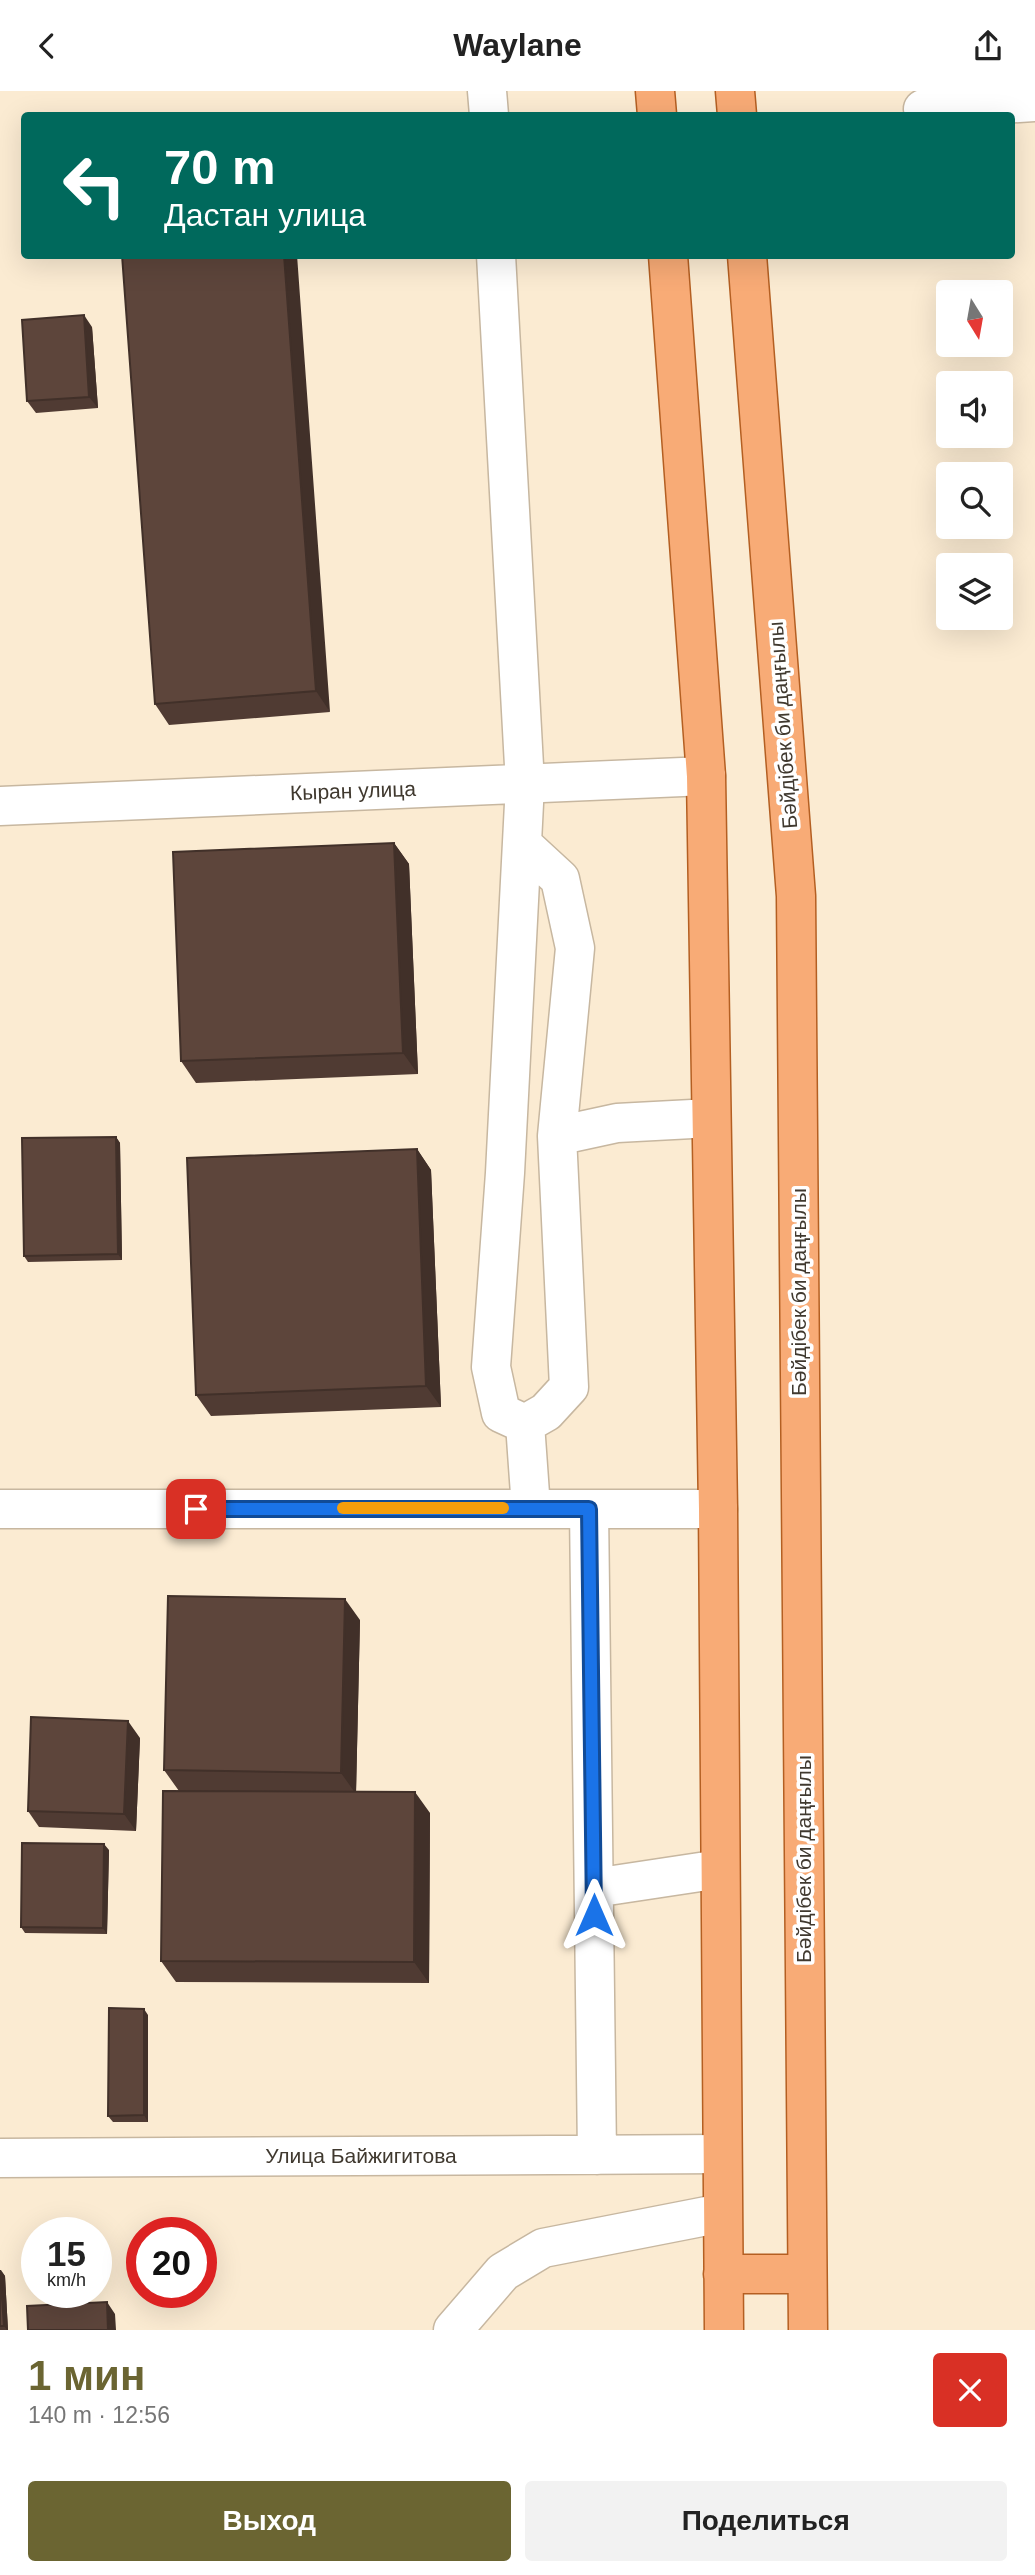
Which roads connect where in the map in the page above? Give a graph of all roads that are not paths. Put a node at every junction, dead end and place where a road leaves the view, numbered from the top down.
1 (488, 91) edge
2 (656, 91) edge
3 (735, 91) edge
4 (1035, 102) edge
5 (921, 105) edge
6 (489, 112) edge
7 (657, 112) edge
8 (737, 112) edge
9 (496, 259) edge
10 (668, 259) edge
11 (747, 259) edge
12 (706, 776) junction
13 (525, 784) junction
14 (0, 806) edge
15 (522, 843) junction
16 (710, 1118) junction
17 (557, 1136) junction
18 (525, 1424) junction
19 (531, 1508) junction
20 (0, 1509) edge
21 (589, 1509) junction
22 (718, 1509) junction
23 (720, 1869) junction
24 (594, 1888) junction
25 (722, 2154) junction
26 (597, 2155) junction
27 (0, 2158) edge
28 (722, 2213) junction
29 (723, 2274) junction
30 (807, 2274) junction
31 (453, 2330) edge
32 (724, 2330) edge
33 (808, 2330) edge

1 - 6 street
2 - 7 main road
3 - 8 main road
4 - 5 street
9 - 13 street
10 - 12 main road
11 - 30 main road, Бәйдібек би даңғылы
12 - 13 street, Кыран улица
12 - 16 main road
13 - 14 street, Кыран улица
13 - 15 street
15 - 17 street
15 - 18 street
16 - 17 street
16 - 22 main road
17 - 18 street
18 - 19 street
19 - 20 street
19 - 21 street
21 - 22 street
21 - 24 street
22 - 23 main road
23 - 24 street
23 - 25 main road
24 - 26 street
25 - 26 street, Улица Байжигитова
25 - 28 main road
26 - 27 street, Улица Байжигитова
28 - 29 main road
28 - 31 street
29 - 30 main road
29 - 32 main road
30 - 33 main road, Бәйдібек би даңғылы

